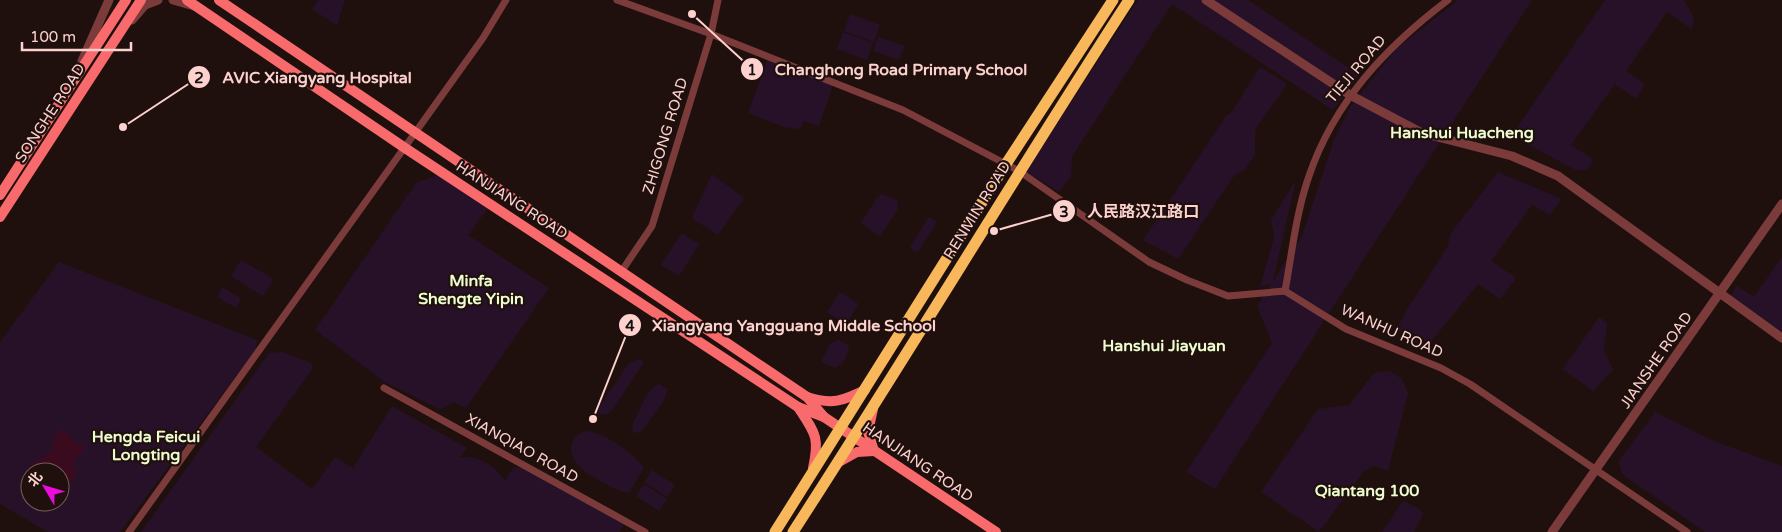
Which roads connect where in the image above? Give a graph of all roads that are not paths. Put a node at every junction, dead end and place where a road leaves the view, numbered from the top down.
1 (109, 0) edge
2 (126, 0) edge
3 (141, 0) edge
4 (158, 0) edge
5 (173, 0) edge
6 (187, 0) edge
7 (219, 0) edge
8 (506, 0) edge
9 (616, 0) edge
10 (718, 0) edge
11 (1113, 0) edge
12 (1129, 0) edge
13 (1206, 0) edge
14 (1448, 0) edge
15 (197, 6) junction
16 (711, 34) junction
17 (116, 38) junction
18 (71, 85) junction
19 (1350, 95) junction
20 (414, 134) junction
21 (405, 148) junction
22 (1006, 164) junction
23 (1019, 171) junction
24 (0, 195) edge
25 (1782, 204) edge
26 (0, 217) edge
27 (621, 272) junction
28 (1285, 291) junction
29 (1720, 294) junction
30 (1782, 338) edge
31 (384, 388) dead end
32 (866, 389) junction
33 (807, 397) junction
34 (798, 408) junction
35 (873, 408) junction
36 (824, 417) junction
37 (841, 429) junction
38 (854, 438) junction
39 (874, 451) junction
40 (839, 462) junction
41 (1596, 469) junction
42 (812, 473) junction
43 (129, 532) edge
44 (645, 532) edge
45 (775, 532) edge
46 (793, 532) edge
47 (996, 532) edge
48 (1552, 532) edge
49 (1688, 532) edge

1 - 18 street
2 - 18 main road, SONGHE ROAD
3 - 17 main road, SONGHE ROAD
4 - 17 street
5 - 15 street
6 - 15 main road, HANJIANG ROAD
7 - 20 main road, HANJIANG ROAD
8 - 20 street
9 - 16 street
10 - 16 street, ZHIGONG ROAD
11 - 22 main road, RENMIN ROAD
12 - 23 main road, RENMIN ROAD
13 - 19 street
14 - 19 street, TIEJI ROAD
15 - 21 main road, HANJIANG ROAD
16 - 22 street
16 - 27 street, ZHIGONG ROAD
17 - 26 main road, SONGHE ROAD
18 - 24 main road, SONGHE ROAD
19 - 28 street, TIEJI ROAD
19 - 29 street
20 - 21 street
20 - 27 main road, HANJIANG ROAD
21 - 34 main road, HANJIANG ROAD
21 - 43 street
22 - 23 street
22 - 32 main road, RENMIN ROAD
23 - 28 street
23 - 35 main road, RENMIN ROAD
25 - 29 street, JIANSHE ROAD
27 - 33 main road, HANJIANG ROAD
28 - 41 street, WANHU ROAD
29 - 30 street
29 - 41 street, JIANSHE ROAD
31 - 44 street, XIANQIAO ROAD
32 - 33 main road
32 - 37 main road, RENMIN ROAD
33 - 36 main road, HANJIANG ROAD
34 - 36 main road, HANJIANG ROAD
34 - 42 main road
35 - 38 main road, RENMIN ROAD
35 - 39 main road
36 - 37 main road, HANJIANG ROAD
37 - 38 main road, HANJIANG ROAD
37 - 42 main road, RENMIN ROAD
38 - 39 main road, HANJIANG ROAD
38 - 40 main road, RENMIN ROAD
39 - 40 main road
39 - 47 main road, HANJIANG ROAD
40 - 46 main road, RENMIN ROAD
41 - 48 street, JIANSHE ROAD
41 - 49 street, WANHU ROAD
42 - 45 main road, RENMIN ROAD

